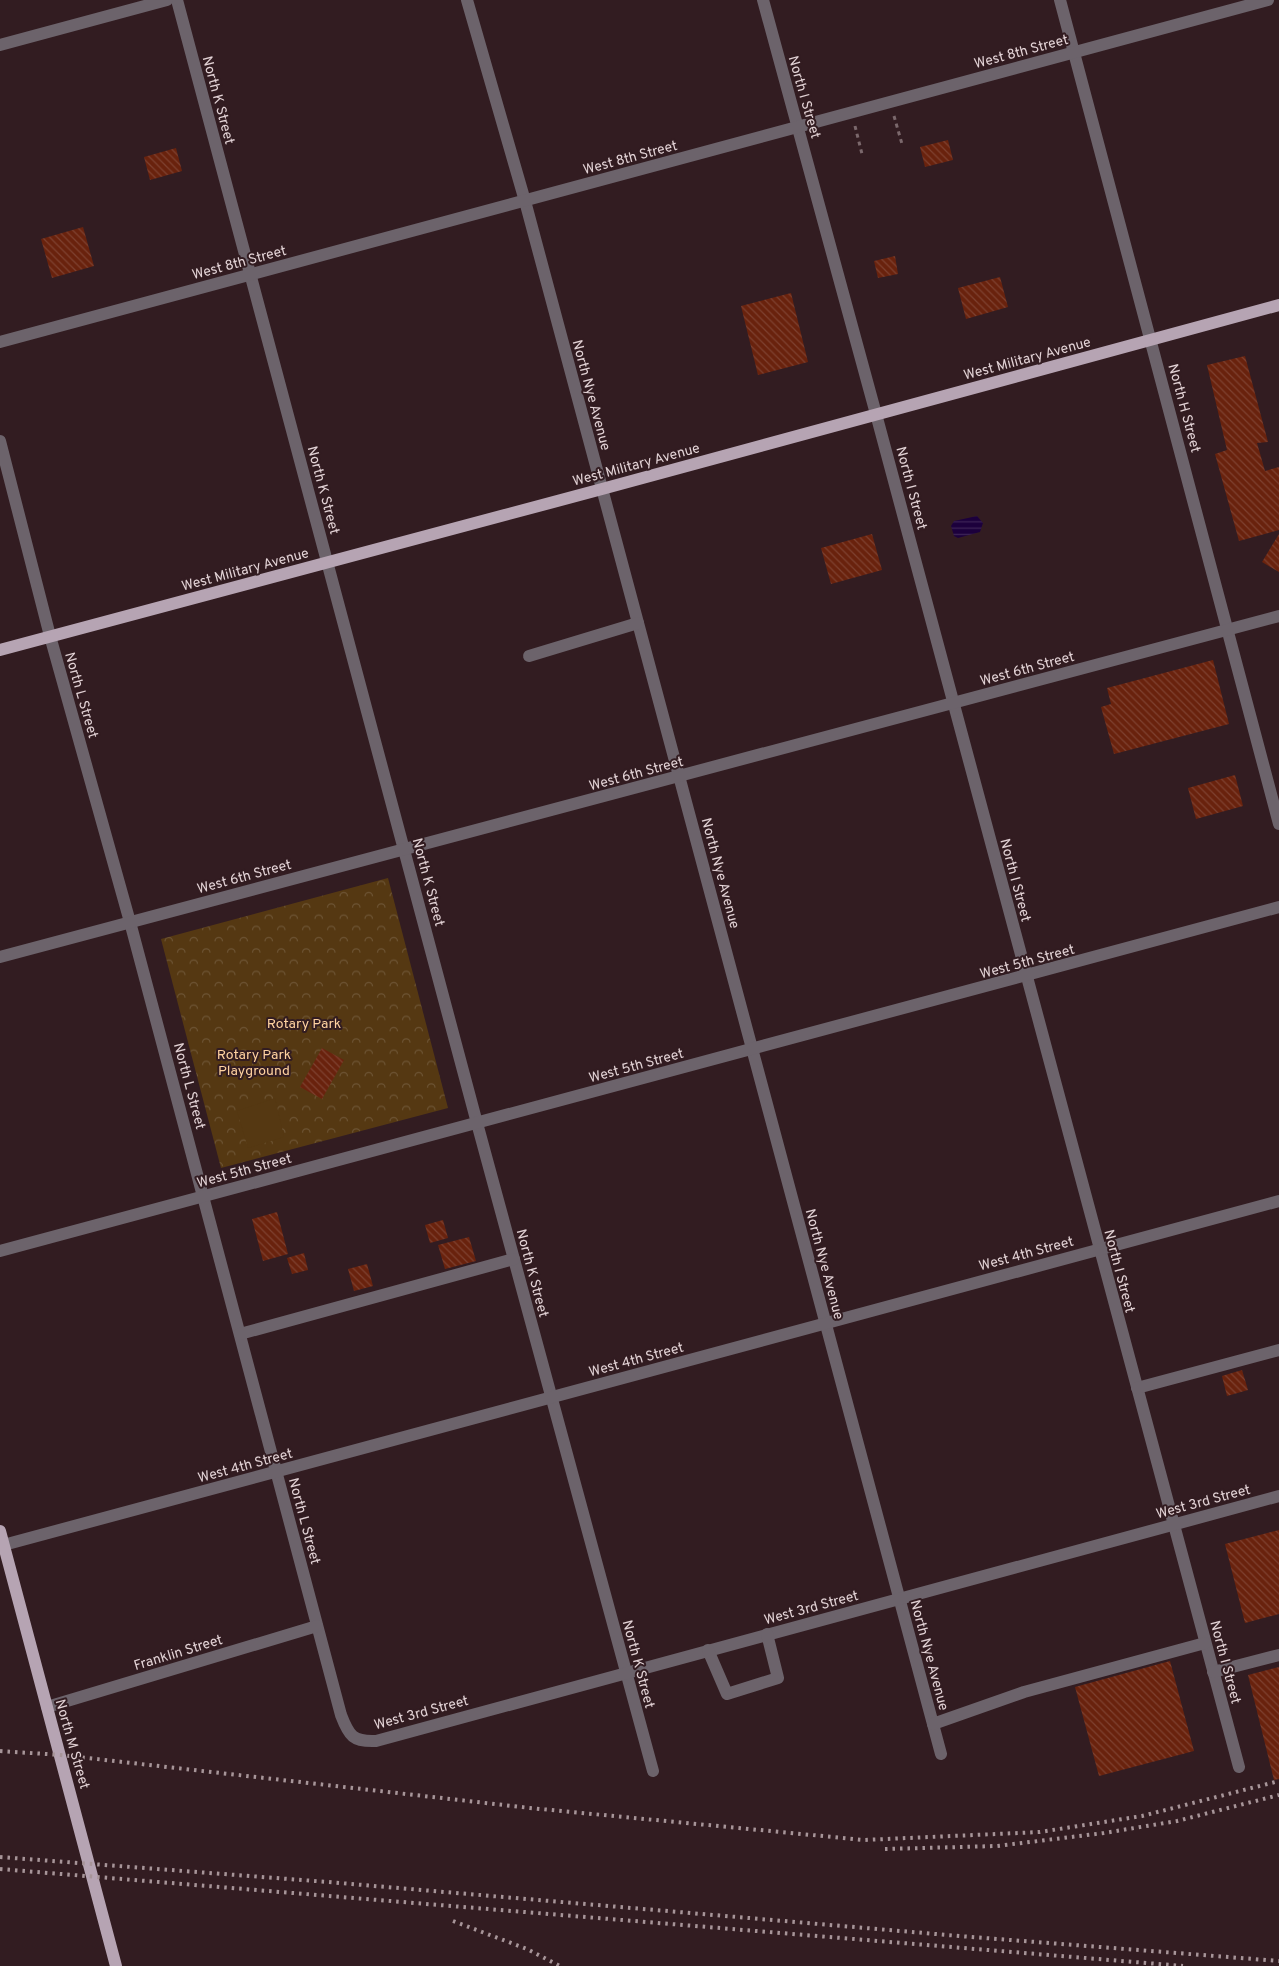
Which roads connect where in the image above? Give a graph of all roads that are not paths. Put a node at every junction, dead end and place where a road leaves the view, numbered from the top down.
1 (167, 0) edge
2 (177, 0) edge
3 (466, 0) edge
4 (763, 0) edge
5 (1060, 0) edge
6 (1268, 0) edge
7 (0, 45) edge
8 (1074, 53) junction
9 (798, 127) junction
10 (525, 201) junction
11 (249, 275) junction
12 (1279, 305) edge
13 (1152, 340) junction
14 (0, 342) edge
15 (876, 414) junction
16 (0, 441) edge
17 (602, 489) junction
18 (329, 562) junction
19 (1279, 616) edge
20 (638, 623) junction
21 (1227, 630) junction
22 (50, 636) junction
23 (0, 650) edge
24 (529, 656) dead end
25 (954, 703) junction
26 (1273, 775) edge
27 (680, 777) junction
28 (1279, 824) edge
29 (404, 849) junction
30 (1279, 907) edge
31 (130, 922) junction
32 (0, 957) edge
33 (1026, 976) junction
34 (753, 1050) junction
35 (477, 1123) junction
36 (204, 1196) junction
37 (1279, 1201) edge
38 (1099, 1249) junction
39 (0, 1251) edge
40 (514, 1259) junction
41 (825, 1323) junction
42 (240, 1334) junction
43 (1279, 1350) edge
44 (1137, 1388) junction
45 (551, 1398) junction
46 (276, 1472) junction
47 (1279, 1496) edge
48 (1173, 1525) junction
49 (0, 1531) edge
50 (2, 1545) edge
51 (900, 1598) junction
52 (317, 1626) junction
53 (767, 1634) junction
54 (1205, 1643) junction
55 (708, 1650) junction
56 (1279, 1655) edge
57 (1214, 1672) junction
58 (625, 1673) junction
59 (47, 1707) junction
60 (933, 1724) junction
61 (352, 1737) joint
62 (941, 1754) dead end
63 (1240, 1767) dead end
64 (653, 1771) dead end
65 (116, 1966) edge

1 - 7 street
2 - 11 street, North K Street
3 - 10 street, North Nye Avenue
4 - 9 street, North I Street
5 - 8 street, North H Street
6 - 8 street, West 8th Street
8 - 9 street, West 8th Street
8 - 13 street, North H Street
9 - 10 street, West 8th Street
9 - 15 street, North I Street
10 - 11 street, West 8th Street
10 - 17 street, North Nye Avenue
11 - 14 street, West 8th Street
11 - 18 street, North K Street
12 - 13 main road, West Military Avenue
13 - 15 main road, West Military Avenue
13 - 21 street, North H Street
15 - 17 main road, West Military Avenue
15 - 25 street, North I Street
16 - 22 street, North L Street
17 - 18 main road, West Military Avenue
17 - 20 street, North Nye Avenue
18 - 22 main road, West Military Avenue
18 - 29 street, North K Street
19 - 21 street, West 6th Street
20 - 24 street
20 - 27 street, North Nye Avenue
21 - 25 street, West 6th Street
21 - 26 street, North H Street
22 - 23 main road, West Military Avenue
22 - 31 street, North L Street
25 - 27 street, West 6th Street
25 - 33 street, North I Street
26 - 28 street, North H Street
27 - 29 street, West 6th Street
27 - 34 street, North Nye Avenue
29 - 31 street, West 6th Street
29 - 35 street, North K Street
30 - 33 street, West 5th Street
31 - 32 street, West 6th Street
31 - 36 street, North L Street
33 - 34 street, West 5th Street
33 - 38 street, North I Street
34 - 35 street, West 5th Street
34 - 41 street, North Nye Avenue
35 - 36 street, West 5th Street
35 - 40 street, North K Street
36 - 39 street, West 5th Street
36 - 42 street, North L Street
37 - 38 street, West 4th Street
38 - 41 street, West 4th Street
38 - 44 street, North I Street
40 - 42 street
40 - 45 street, North K Street
41 - 45 street, West 4th Street
41 - 51 street, North Nye Avenue
42 - 46 street, North L Street
43 - 44 street
44 - 48 street, North I Street
45 - 46 street, West 4th Street
45 - 58 street, North K Street
46 - 50 street, West 4th Street
46 - 52 street, North L Street
47 - 48 street, West 3rd Street
48 - 51 street, West 3rd Street
48 - 54 street, North I Street
49 - 50 main road, North M Street
50 - 59 main road, North M Street
51 - 53 street, West 3rd Street
51 - 60 street, North Nye Avenue
52 - 59 street, Franklin Street
52 - 61 street, North L Street
53 - 55 street, West 3rd Street
53 - 55 street
54 - 57 street, North I Street
54 - 60 street
55 - 58 street, West 3rd Street
56 - 57 street
57 - 63 street, North I Street
58 - 61 street, West 3rd Street
58 - 64 street, North K Street
59 - 65 main road, North M Street
60 - 62 street, North Nye Avenue

